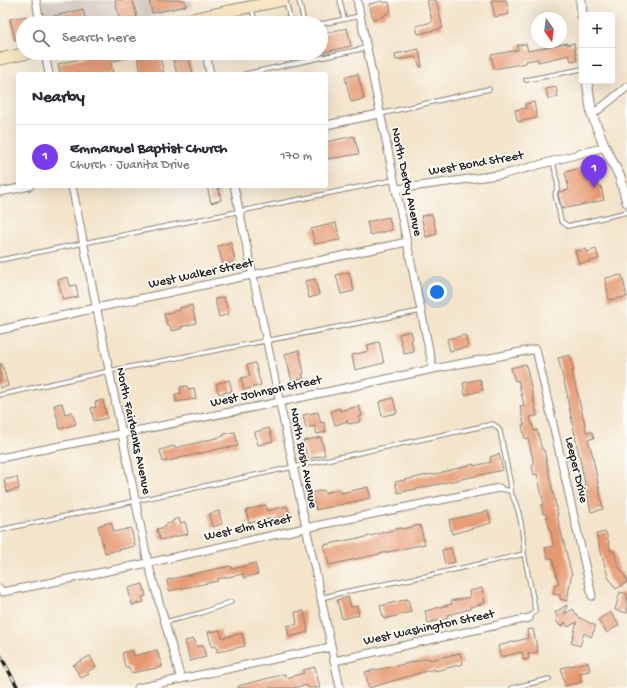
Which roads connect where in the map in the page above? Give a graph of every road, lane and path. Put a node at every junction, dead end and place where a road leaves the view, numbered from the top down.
1 (36, 0) edge
2 (283, 0) edge
3 (286, 0) edge
4 (299, 0) edge
5 (340, 0) edge
6 (357, 0) edge
7 (581, 0) edge
8 (251, 7) junction
9 (582, 12) edge
10 (39, 16) edge
11 (215, 16) edge
12 (253, 16) edge
13 (290, 16) edge
14 (302, 16) edge
15 (360, 16) junction
16 (344, 19) junction
17 (328, 22) edge
18 (366, 48) junction
19 (328, 54) edge
20 (16, 56) edge
21 (0, 59) edge
22 (46, 60) edge
23 (207, 60) edge
24 (298, 60) edge
25 (579, 70) edge
26 (49, 72) edge
27 (210, 72) edge
28 (253, 72) edge
29 (526, 80) dead end
30 (587, 84) edge
31 (627, 87) edge
32 (489, 89) dead end
33 (379, 114) junction
34 (592, 115) junction
35 (328, 125) edge
36 (605, 147) junction
37 (553, 161) junction
38 (394, 180) junction
39 (20, 188) edge
40 (72, 188) edge
41 (234, 188) edge
42 (396, 189) junction
43 (0, 192) edge
44 (627, 202) edge
45 (239, 211) junction
46 (627, 212) edge
47 (407, 242) junction
48 (83, 244) junction
49 (0, 260) edge
50 (253, 276) junction
51 (96, 308) junction
52 (421, 311) junction
53 (0, 330) edge
54 (266, 340) junction
55 (536, 349) joint
56 (433, 369) junction
57 (109, 371) junction
58 (0, 395) edge
59 (280, 402) junction
60 (122, 434) junction
61 (0, 458) edge
62 (293, 467) junction
63 (499, 488) joint
64 (510, 492) junction
65 (135, 501) junction
66 (305, 528) junction
67 (0, 530) edge
68 (524, 554) junction
69 (148, 562) junction
70 (1, 590) edge
71 (592, 596) dead end
72 (320, 598) junction
73 (231, 602) dead end
74 (529, 618) joint
75 (165, 622) junction
76 (331, 647) junction
77 (334, 661) junction
78 (181, 679) junction
79 (549, 679) dead end
80 (138, 688) edge
81 (340, 688) edge
82 (512, 688) edge

1 - 10 street
2 - 8 main road
3 - 13 lane
4 - 14 lane
5 - 16 lane
6 - 15 street, North Derby Avenue
7 - 9 street
8 - 11 main road
8 - 12 lane
15 - 16 lane
15 - 18 street, North Derby Avenue
16 - 17 lane
18 - 19 lane
18 - 33 street, North Derby Avenue
20 - 21 main road
22 - 26 street
23 - 27 street
24 - 28 lane
25 - 29 lane
30 - 34 street
31 - 34 street
32 - 33 lane
33 - 35 street
33 - 38 street, North Derby Avenue
34 - 36 street
36 - 37 street, West Bond Street
36 - 44 street
37 - 42 street, West Bond Street
37 - 46 lane
38 - 42 street, North Derby Avenue
38 - 45 lane
39 - 43 street
40 - 48 street, North Fairbanks Avenue
41 - 45 street, North Bush Avenue
42 - 47 street, North Derby Avenue
45 - 48 lane
45 - 50 street, North Bush Avenue
47 - 50 street, West Walker Street
47 - 52 street, North Derby Avenue
48 - 49 lane
48 - 51 street, North Fairbanks Avenue
50 - 51 street, West Walker Street
50 - 54 street, North Bush Avenue
51 - 53 street, West Walker Street
51 - 57 street, North Fairbanks Avenue
52 - 54 lane
52 - 56 street, North Derby Avenue
54 - 57 lane
54 - 59 street, North Bush Avenue
55 - 56 street, West Johnson Street
55 - 71 street, Leeper Drive
56 - 59 street, West Johnson Street
57 - 58 lane
57 - 60 street, North Fairbanks Avenue
59 - 60 street, West Johnson Street
59 - 62 street, North Bush Avenue
60 - 61 street, West Johnson Street
60 - 65 street, North Fairbanks Avenue
62 - 64 lane
62 - 65 lane
62 - 66 street, North Bush Avenue
63 - 64 lane
63 - 66 street, West Elm Street
64 - 68 lane
65 - 67 lane
65 - 69 street, North Fairbanks Avenue
66 - 69 street, West Elm Street
66 - 72 street, North Bush Avenue
68 - 72 lane
68 - 74 lane
69 - 70 street, West Elm Street
69 - 75 street, North Fairbanks Avenue
72 - 76 street, North Bush Avenue
73 - 75 lane
74 - 77 street, West Washington Street
75 - 78 street, North Fairbanks Avenue
76 - 77 street, North Bush Avenue
76 - 78 street
77 - 81 street, North Bush Avenue
78 - 80 street
79 - 82 lane

